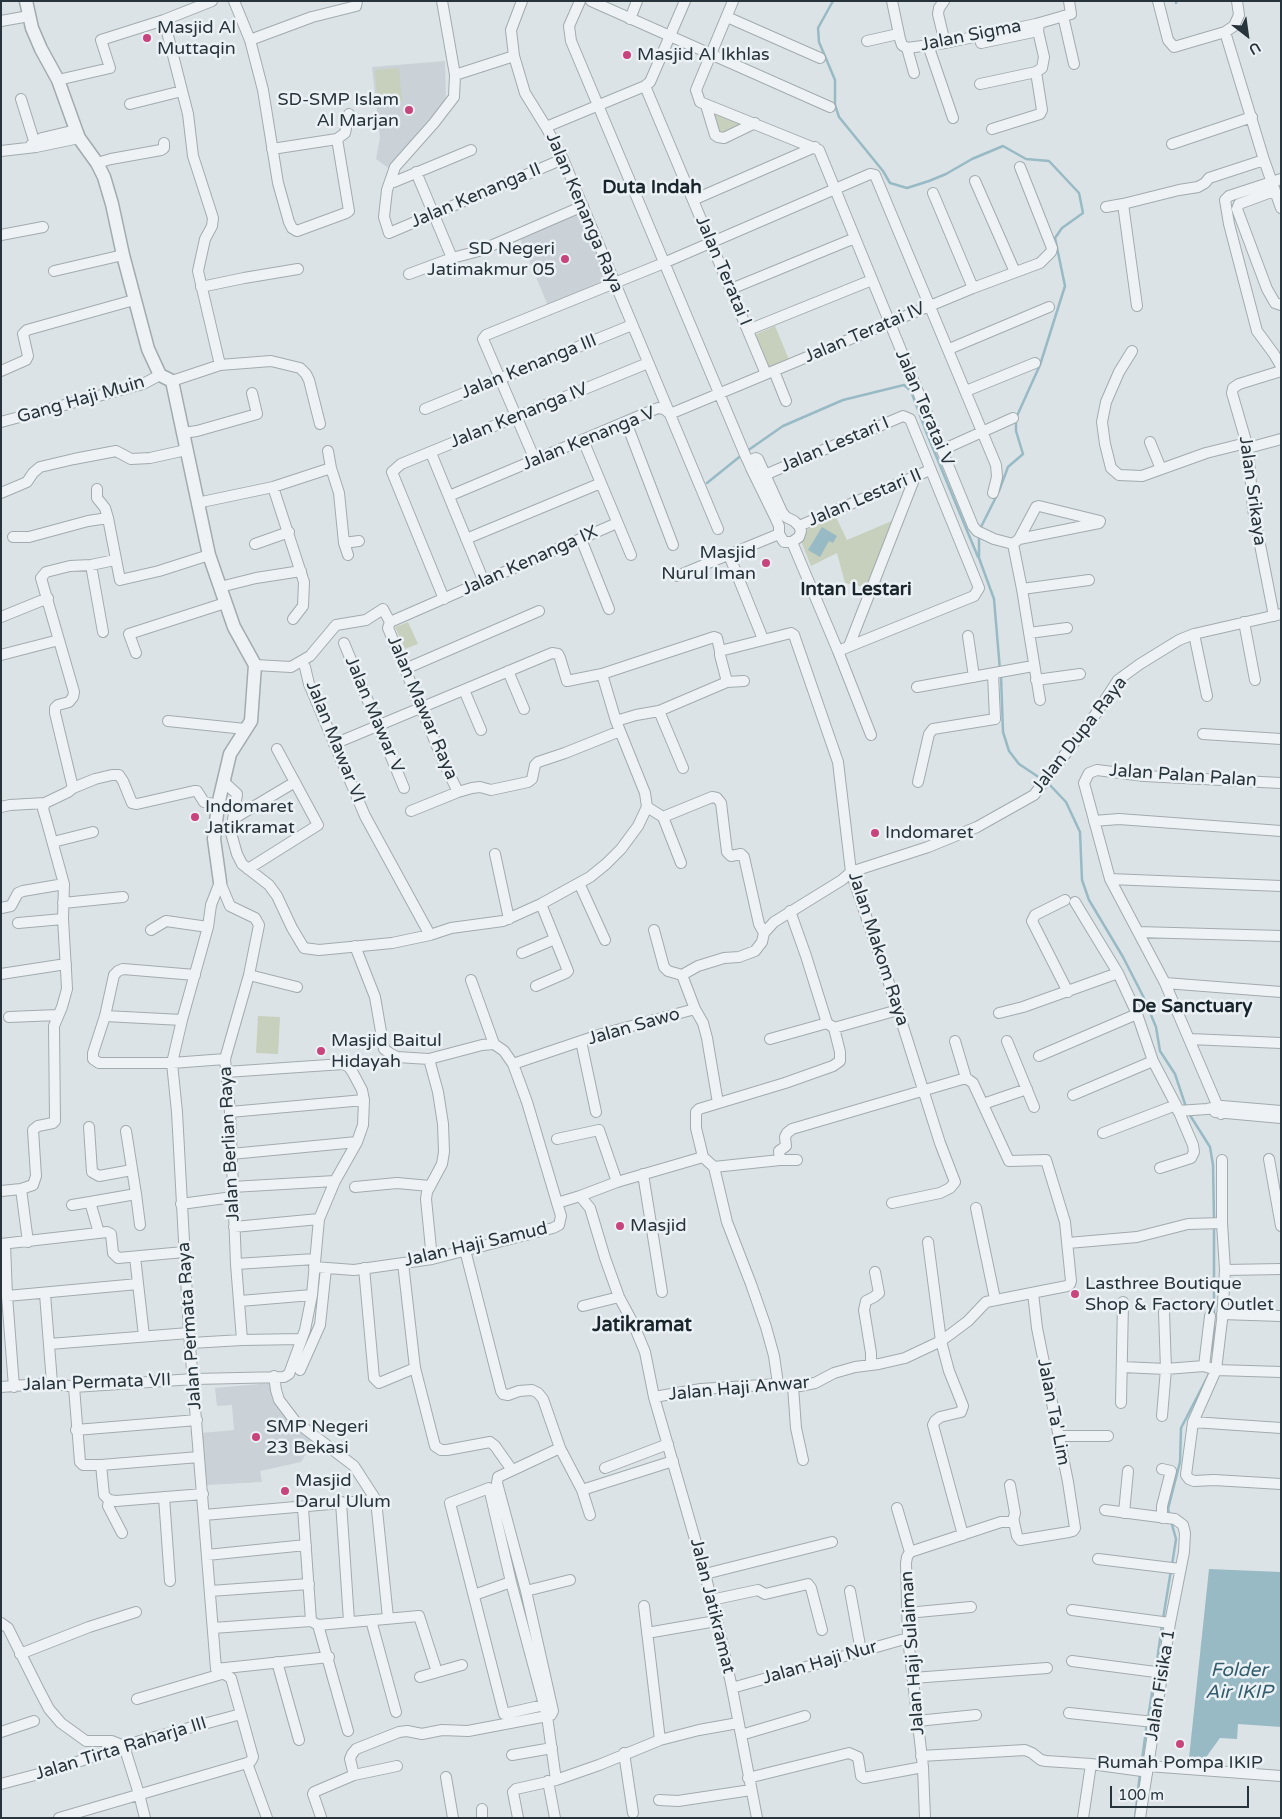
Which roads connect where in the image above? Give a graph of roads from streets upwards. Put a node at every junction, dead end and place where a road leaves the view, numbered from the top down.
1 (26, 1) edge
2 (212, 1) edge
3 (234, 1) edge
4 (356, 1) edge
5 (442, 1) edge
6 (522, 1) edge
7 (580, 1) edge
8 (591, 1) edge
9 (637, 1) edge
10 (686, 1) edge
11 (733, 1) edge
12 (892, 1) edge
13 (944, 1) edge
14 (1068, 1) edge
15 (1158, 1) edge
16 (1237, 1) edge
17 (30, 16) junction
18 (1063, 16) junction
19 (727, 17) junction
20 (630, 19) junction
21 (164, 20) junction
22 (1, 21) edge
23 (1037, 28) junction
24 (1225, 32) junction
25 (898, 34) junction
26 (250, 40) junction
27 (669, 40) junction
28 (867, 41) dead end
29 (945, 43) junction
30 (981, 43) dead end
31 (928, 45) junction
32 (906, 48) junction
33 (711, 55) junction
34 (514, 56) junction
35 (820, 58) dead end
36 (1074, 64) dead end
37 (1036, 72) junction
38 (914, 73) dead end
39 (455, 75) junction
40 (58, 80) junction
41 (980, 84) dead end
42 (645, 86) junction
43 (182, 91) junction
44 (21, 99) dead end
45 (130, 104) dead end
46 (706, 105) junction
47 (599, 106) junction
48 (830, 107) dead end
49 (349, 114) dead end
50 (953, 118) dead end
51 (1252, 118) junction
52 (754, 123) junction
53 (546, 127) junction
54 (992, 129) dead end
55 (78, 134) junction
56 (337, 139) junction
57 (164, 142) dead end
58 (1172, 144) dead end
59 (32, 146) junction
60 (815, 147) junction
61 (272, 150) junction
62 (471, 150) dead end
63 (1, 151) edge
64 (563, 160) junction
65 (1264, 160) junction
66 (98, 164) junction
67 (1020, 167) dead end
68 (416, 172) junction
69 (975, 181) dead end
70 (394, 182) dead end
71 (1275, 184) edge
72 (834, 190) junction
73 (933, 193) dead end
74 (693, 200) junction
75 (1123, 204) junction
76 (583, 206) junction
77 (1106, 207) dead end
78 (1281, 208) edge
79 (434, 214) junction
80 (43, 227) dead end
81 (1, 235) edge
82 (855, 238) junction
83 (711, 242) junction
84 (122, 255) junction
85 (452, 258) junction
86 (665, 262) junction
87 (298, 269) dead end
88 (54, 271) dead end
89 (1015, 272) junction
90 (409, 274) dead end
91 (872, 280) junction
92 (615, 282) junction
93 (201, 288) junction
94 (973, 288) junction
95 (731, 289) junction
96 (134, 300) junction
97 (1281, 305) edge
98 (930, 306) junction
99 (1136, 306) dead end
100 (1049, 307) dead end
101 (889, 323) junction
102 (632, 324) junction
103 (748, 330) junction
104 (949, 349) junction
105 (1132, 351) dead end
106 (648, 363) junction
107 (1035, 363) dead end
108 (220, 365) junction
109 (1281, 366) edge
110 (1, 371) edge
111 (1281, 371) edge
112 (770, 372) junction
113 (160, 375) junction
114 (500, 378) junction
115 (172, 381) junction
116 (966, 391) junction
117 (252, 392) dead end
118 (719, 393) junction
119 (786, 401) dead end
120 (425, 409) dead end
121 (670, 414) junction
122 (517, 418) junction
123 (1014, 418) dead end
124 (1, 422) edge
125 (626, 422) junction
126 (320, 424) dead end
127 (982, 431) junction
128 (183, 433) junction
129 (1281, 439) edge
130 (583, 440) junction
131 (1150, 442) dead end
132 (1247, 445) junction
133 (186, 450) junction
134 (942, 450) junction
135 (328, 451) dead end
136 (431, 453) junction
137 (535, 460) junction
138 (331, 468) junction
139 (1161, 469) junction
140 (930, 470) junction
141 (761, 477) junction
142 (915, 477) junction
143 (600, 483) junction
144 (273, 488) junction
145 (98, 489) dead end
146 (1, 493) edge
147 (993, 493) dead end
148 (449, 496) junction
149 (197, 503) junction
150 (774, 515) junction
151 (108, 518) junction
152 (617, 523) junction
153 (799, 526) junction
154 (718, 529) dead end
155 (289, 532) junction
156 (779, 534) junction
157 (13, 537) dead end
158 (767, 538) junction
159 (466, 539) junction
160 (581, 539) junction
161 (359, 541) dead end
162 (1016, 541) junction
163 (792, 542) junction
164 (344, 543) junction
165 (255, 544) dead end
166 (673, 545) dead end
167 (209, 555) junction
168 (348, 555) dead end
169 (729, 555) junction
170 (631, 556) dead end
171 (115, 560) junction
172 (90, 565) junction
173 (301, 571) junction
174 (677, 576) dead end
175 (1089, 580) dead end
176 (484, 582) junction
177 (220, 587) junction
178 (1022, 589) junction
179 (48, 598) junction
180 (444, 599) junction
181 (225, 604) junction
182 (609, 609) dead end
183 (539, 612) dead end
184 (1277, 615) edge
185 (1, 617) edge
186 (293, 619) dead end
187 (390, 622) junction
188 (1244, 622) junction
189 (1068, 628) dead end
190 (103, 632) dead end
191 (1029, 633) junction
192 (1194, 634) junction
193 (968, 636) dead end
194 (59, 640) junction
195 (763, 640) junction
196 (344, 643) dead end
197 (849, 646) junction
198 (720, 651) junction
199 (838, 651) junction
200 (136, 654) dead end
201 (1, 655) edge
202 (255, 665) junction
203 (1034, 666) junction
204 (306, 668) dead end
205 (405, 669) junction
206 (508, 672) junction
207 (602, 674) junction
208 (994, 674) junction
209 (1080, 674) dead end
210 (974, 677) junction
211 (1036, 680) junction
212 (1255, 680) dead end
213 (744, 681) dead end
214 (727, 682) junction
215 (917, 687) dead end
216 (464, 690) junction
217 (1206, 696) dead end
218 (1040, 700) dead end
219 (421, 708) junction
220 (524, 709) dead end
221 (659, 711) junction
222 (168, 720) dead end
223 (378, 725) junction
224 (618, 726) junction
225 (245, 729) junction
226 (480, 730) dead end
227 (1203, 734) dead end
228 (871, 735) dead end
229 (1281, 739) edge
230 (334, 744) junction
231 (277, 749) dead end
232 (683, 768) dead end
233 (224, 782) junction
234 (295, 782) junction
235 (918, 782) dead end
236 (1281, 783) edge
237 (73, 788) junction
238 (404, 788) dead end
239 (458, 792) junction
240 (45, 803) junction
241 (218, 805) junction
242 (1, 807) edge
243 (647, 807) junction
244 (411, 811) dead end
245 (663, 817) junction
246 (233, 819) junction
247 (1094, 821) junction
248 (1281, 831) edge
249 (93, 832) dead end
250 (53, 842) junction
251 (495, 854) dead end
252 (681, 863) dead end
253 (248, 869) junction
254 (851, 872) junction
255 (1110, 879) junction
256 (220, 882) junction
257 (578, 883) junction
258 (64, 884) junction
259 (1281, 886) edge
260 (123, 897) dead end
261 (63, 903) junction
262 (541, 904) junction
263 (211, 905) junction
264 (1, 908) edge
265 (237, 909) junction
266 (790, 911) junction
267 (63, 919) junction
268 (508, 919) junction
269 (18, 923) dead end
270 (208, 928) junction
271 (151, 930) dead end
272 (654, 930) dead end
273 (1138, 932) junction
274 (764, 933) junction
275 (430, 935) junction
276 (1281, 936) edge
277 (555, 939) junction
278 (604, 940) dead end
279 (355, 946) junction
280 (522, 954) dead end
281 (66, 964) junction
282 (1118, 973) junction
283 (1, 974) edge
284 (195, 975) junction
285 (249, 975) junction
286 (682, 975) junction
287 (471, 980) dead end
288 (1165, 983) junction
289 (536, 986) dead end
290 (297, 987) dead end
291 (1068, 992) junction
292 (1281, 992) edge
293 (695, 1010) junction
294 (898, 1010) junction
295 (999, 1013) dead end
296 (1137, 1014) junction
297 (58, 1015) junction
298 (105, 1016) junction
299 (9, 1017) dead end
300 (182, 1020) junction
301 (830, 1026) junction
302 (770, 1039) dead end
303 (1190, 1039) junction
304 (581, 1041) junction
305 (956, 1041) dead end
306 (1008, 1041) dead end
307 (1281, 1043) edge
308 (494, 1044) junction
309 (1039, 1056) dead end
310 (225, 1059) junction
311 (429, 1059) junction
312 (1153, 1061) junction
313 (172, 1063) junction
314 (513, 1064) junction
315 (226, 1072) junction
316 (966, 1078) junction
317 (924, 1090) junction
318 (1027, 1090) junction
319 (1073, 1095) dead end
320 (364, 1100) junction
321 (718, 1103) junction
322 (982, 1104) junction
323 (1034, 1107) dead end
324 (1189, 1109) junction
325 (1220, 1110) junction
326 (1281, 1111) edge
327 (230, 1112) junction
328 (596, 1112) dead end
329 (1281, 1118) edge
330 (89, 1127) dead end
331 (126, 1131) dead end
332 (1103, 1134) dead end
333 (557, 1139) dead end
334 (357, 1142) junction
335 (231, 1154) junction
336 (704, 1157) junction
337 (780, 1160) junction
338 (796, 1160) dead end
339 (1222, 1160) dead end
340 (1269, 1160) dead end
341 (714, 1167) junction
342 (1160, 1168) dead end
343 (132, 1170) junction
344 (643, 1174) junction
345 (335, 1181) junction
346 (616, 1182) junction
347 (430, 1186) junction
348 (355, 1187) dead end
349 (20, 1189) junction
350 (1, 1191) edge
351 (233, 1192) junction
352 (136, 1194) junction
353 (580, 1196) junction
354 (90, 1202) junction
355 (557, 1203) junction
356 (892, 1203) dead end
357 (182, 1204) junction
358 (72, 1206) dead end
359 (976, 1208) dead end
360 (319, 1220) junction
361 (1216, 1223) junction
362 (140, 1225) dead end
363 (1281, 1226) edge
364 (234, 1227) junction
365 (99, 1233) junction
366 (28, 1242) junction
367 (928, 1242) dead end
368 (1068, 1243) junction
369 (3, 1244) edge
370 (465, 1250) junction
371 (184, 1252) junction
372 (135, 1257) junction
373 (432, 1259) junction
374 (315, 1263) junction
375 (404, 1263) junction
376 (236, 1264) junction
377 (326, 1268) junction
378 (364, 1268) junction
379 (1281, 1269) edge
380 (1224, 1270) junction
381 (875, 1272) dead end
382 (138, 1284) junction
383 (662, 1292) dead end
384 (1033, 1293) junction
385 (45, 1294) junction
386 (312, 1295) junction
387 (7, 1296) junction
388 (619, 1297) junction
389 (995, 1299) junction
390 (240, 1301) junction
391 (1124, 1302) dead end
392 (582, 1306) dead end
393 (322, 1312) junction
394 (1164, 1312) dead end
395 (1222, 1314) junction
396 (1210, 1316) dead end
397 (1281, 1316) edge
398 (305, 1330) junction
399 (144, 1336) junction
400 (190, 1338) junction
401 (300, 1339) junction
402 (242, 1340) junction
403 (941, 1341) junction
404 (49, 1344) junction
405 (871, 1364) junction
406 (1122, 1367) junction
407 (415, 1368) junction
408 (1210, 1368) junction
409 (1166, 1369) junction
410 (300, 1370) dead end
411 (1281, 1372) edge
412 (274, 1376) junction
413 (194, 1379) junction
414 (52, 1383) junction
415 (778, 1384) junction
416 (14, 1386) junction
417 (793, 1386) junction
418 (1, 1387) edge
419 (74, 1387) junction
420 (654, 1398) junction
421 (1121, 1403) dead end
422 (1162, 1416) dead end
423 (196, 1420) junction
424 (1193, 1422) junction
425 (1281, 1428) edge
426 (76, 1430) junction
427 (1058, 1436) junction
428 (1108, 1436) dead end
429 (668, 1444) junction
430 (560, 1448) junction
431 (199, 1457) junction
432 (803, 1460) dead end
433 (673, 1461) junction
434 (101, 1465) junction
435 (605, 1468) dead end
436 (1162, 1469) dead end
437 (512, 1470) junction
438 (1128, 1471) dead end
439 (1281, 1484) edge
440 (1010, 1485) dead end
441 (582, 1490) junction
442 (203, 1494) junction
443 (164, 1497) junction
444 (109, 1500) junction
445 (376, 1500) junction
446 (341, 1502) junction
447 (303, 1508) junction
448 (897, 1508) dead end
449 (1105, 1510) dead end
450 (1124, 1513) junction
451 (204, 1515) junction
452 (590, 1515) dead end
453 (1168, 1519) junction
454 (1013, 1521) junction
455 (122, 1533) dead end
456 (963, 1535) junction
457 (832, 1542) dead end
458 (306, 1545) junction
459 (910, 1552) junction
460 (207, 1555) junction
461 (1098, 1558) dead end
462 (1174, 1567) junction
463 (705, 1574) junction
464 (570, 1580) dead end
465 (170, 1581) dead end
466 (511, 1582) junction
467 (309, 1584) junction
468 (210, 1591) junction
469 (526, 1591) junction
470 (850, 1591) dead end
471 (474, 1595) junction
472 (711, 1600) junction
473 (644, 1606) dead end
474 (971, 1607) dead end
475 (1072, 1610) dead end
476 (136, 1612) dead end
477 (907, 1613) junction
478 (388, 1618) junction
479 (371, 1620) junction
480 (350, 1621) junction
481 (716, 1621) junction
482 (1164, 1622) junction
483 (315, 1623) junction
484 (1, 1624) edge
485 (213, 1628) junction
486 (822, 1630) dead end
487 (647, 1633) junction
488 (908, 1638) junction
489 (861, 1651) junction
490 (20, 1654) junction
491 (329, 1657) junction
492 (1072, 1661) dead end
493 (277, 1662) junction
494 (462, 1665) dead end
495 (1047, 1668) dead end
496 (220, 1671) junction
497 (1157, 1671) junction
498 (437, 1672) junction
499 (420, 1677) dead end
500 (913, 1678) junction
501 (732, 1688) junction
502 (137, 1699) dead end
503 (544, 1705) junction
504 (396, 1712) dead end
505 (1069, 1712) dead end
506 (241, 1714) junction
507 (976, 1715) dead end
508 (547, 1716) junction
509 (805, 1716) dead end
510 (34, 1721) dead end
511 (917, 1721) junction
512 (1149, 1721) junction
513 (738, 1723) junction
514 (348, 1731) dead end
515 (1, 1732) edge
516 (744, 1734) junction
517 (299, 1740) dead end
518 (660, 1740) junction
519 (124, 1746) junction
520 (552, 1748) junction
521 (624, 1754) junction
522 (512, 1755) dead end
523 (921, 1756) junction
524 (790, 1761) dead end
525 (247, 1763) junction
526 (1091, 1764) junction
527 (397, 1766) dead end
528 (923, 1767) junction
529 (1143, 1770) junction
530 (750, 1773) junction
531 (354, 1775) junction
532 (1281, 1776) edge
533 (446, 1777) dead end
534 (552, 1780) junction
535 (1, 1784) edge
536 (752, 1790) junction
537 (139, 1794) junction
538 (659, 1800) dead end
539 (633, 1813) dead end
540 (65, 1817) edge
541 (322, 1817) edge
542 (145, 1818) edge
543 (267, 1818) edge
544 (453, 1818) edge
545 (518, 1818) edge
546 (554, 1818) edge
547 (757, 1818) edge
548 (925, 1818) edge
549 (1083, 1818) edge
550 (1140, 1818) edge

1 - 17 street
2 - 21 street
3 - 26 street
4 - 26 street
5 - 39 street
6 - 34 street
7 - 47 street
8 - 20 street
9 - 20 street
10 - 27 street
11 - 19 street
12 - 25 street, Jalan Sigma
13 - 29 street
14 - 18 street
15 - 24 street
16 - 24 street
17 - 22 street
17 - 40 street
18 - 23 street, Jalan Sigma
18 - 36 street
19 - 33 street
19 - 35 street
20 - 27 street
21 - 40 street
21 - 43 street
23 - 29 street, Jalan Sigma
23 - 30 street
23 - 37 street
24 - 51 street
25 - 28 street
25 - 32 street, Jalan Sigma
26 - 61 street
27 - 33 street
27 - 42 street
29 - 31 street, Jalan Sigma
31 - 32 street, Jalan Sigma
31 - 50 street
32 - 38 street
33 - 46 street
33 - 48 street
34 - 39 street
34 - 53 street
37 - 41 street
37 - 54 street
39 - 79 street, Jalan Kenanga II
40 - 55 street
42 - 47 street, Jalan Kenanga Raya
42 - 74 street, Jalan Teratai I
43 - 45 street
43 - 93 street
44 - 59 street
46 - 52 street
46 - 52 street
47 - 53 street, Jalan Kenanga Raya
47 - 86 street
49 - 56 street
51 - 58 street
51 - 65 street
52 - 60 street
53 - 64 street, Jalan Kenanga Raya
55 - 59 street
55 - 66 street
56 - 61 street
56 - 61 street
57 - 66 street
59 - 63 street
60 - 72 street, Jalan Teratai V
60 - 74 street
62 - 68 street
64 - 76 street, Jalan Kenanga Raya
64 - 79 street, Jalan Kenanga II
65 - 71 street
65 - 75 street
66 - 84 street
67 - 89 street, Jalan Teratai IV
68 - 70 street
68 - 79 street
69 - 89 street
71 - 78 street
71 - 97 street
71 - 109 street
72 - 82 street, Jalan Teratai V
72 - 83 street
72 - 98 street
73 - 94 street
74 - 83 street, Jalan Teratai I
75 - 77 street
75 - 99 street
76 - 85 street
76 - 92 street, Jalan Kenanga Raya
79 - 85 street
80 - 81 street
82 - 91 street, Jalan Teratai V
82 - 95 street
83 - 86 street
83 - 95 street, Jalan Teratai I
84 - 88 street
84 - 96 street
85 - 90 street
86 - 92 street
86 - 118 street
87 - 93 street
89 - 94 street, Jalan Teratai IV
91 - 101 street, Jalan Teratai V
91 - 103 street
92 - 102 street, Jalan Kenanga Raya
92 - 114 street
93 - 108 street
94 - 98 street, Jalan Teratai IV
95 - 103 street, Jalan Teratai I
96 - 110 street
96 - 113 street
98 - 101 street, Jalan Teratai IV
98 - 104 street
100 - 104 street
101 - 112 street, Jalan Teratai IV
101 - 134 street, Jalan Teratai V
102 - 106 street, Jalan Kenanga Raya
102 - 114 street, Jalan Kenanga III
103 - 112 street, Jalan Teratai I
104 - 116 street
105 - 139 street
106 - 121 street, Jalan Kenanga Raya
106 - 122 street, Jalan Kenanga IV
107 - 116 street
108 - 115 street
108 - 126 street
111 - 132 street, Jalan Srikaya
112 - 118 street, Jalan Teratai IV
112 - 119 street, Jalan Teratai I
113 - 115 street
113 - 124 street, Gang Haji Muin
114 - 120 street, Jalan Kenanga III
114 - 122 street
115 - 128 street
116 - 127 street
117 - 128 street
118 - 121 street, Jalan Teratai IV
118 - 141 street
121 - 125 street, Jalan Kenanga V
121 - 154 street, Jalan Kenanga V
122 - 136 street, Jalan Kenanga IV
122 - 137 street
123 - 127 street
125 - 130 street, Jalan Kenanga V
125 - 166 street
127 - 134 street
127 - 147 street
128 - 133 street
129 - 132 street
130 - 137 street, Jalan Kenanga V
130 - 143 street
131 - 139 street
132 - 139 street
132 - 184 street, Jalan Srikaya
133 - 146 street
133 - 149 street
134 - 162 street, Jalan Teratai V
135 - 138 street
136 - 148 street
136 - 180 street, Jalan Kenanga IV
137 - 148 street, Jalan Kenanga V
138 - 144 street
138 - 164 street
140 - 141 street, Jalan Lestari I
140 - 142 street, Jalan Lestari II
140 - 197 street
141 - 150 street
141 - 153 street
142 - 153 street, Jalan Lestari II
142 - 197 street
143 - 152 street
143 - 159 street
144 - 149 street
144 - 155 street
145 - 151 street
148 - 159 street
149 - 167 street
150 - 156 street
150 - 158 street
151 - 157 street
151 - 171 street
152 - 160 street, Jalan Kenanga IX
152 - 170 street
153 - 163 street
155 - 165 street
155 - 173 street
156 - 158 street
156 - 163 street
158 - 169 street
159 - 176 street
160 - 176 street, Jalan Kenanga IX
160 - 182 street
161 - 164 street
162 - 162 street
162 - 178 street
163 - 199 street
164 - 168 street
167 - 171 street
167 - 177 street
169 - 174 street
169 - 195 street
171 - 172 street
172 - 179 street
172 - 190 street
173 - 177 street
173 - 186 street
175 - 178 street
176 - 180 street, Jalan Kenanga IX
177 - 181 street
178 - 191 street
179 - 185 street
179 - 194 street
180 - 187 street, Jalan Mawar Raya
181 - 200 street
181 - 202 street
183 - 205 street
184 - 188 street, Jalan Dupa Raya
187 - 202 street
187 - 205 street, Jalan Mawar Raya
188 - 192 street, Jalan Dupa Raya
188 - 212 street
189 - 191 street
191 - 203 street
192 - 217 street
192 - 254 street, Jalan Dupa Raya
193 - 210 street
194 - 201 street
194 - 237 street
195 - 198 street
195 - 254 street, Jalan Makom Raya
196 - 223 street, Jalan Mawar V
197 - 199 street
198 - 207 street
198 - 214 street
199 - 228 street
202 - 225 street
203 - 208 street
203 - 211 street
204 - 230 street, Jalan Mawar VI
205 - 219 street, Jalan Mawar Raya
206 - 207 street
206 - 216 street
206 - 220 street
207 - 224 street
208 - 210 street
208 - 235 street
209 - 211 street
210 - 215 street
211 - 218 street
213 - 214 street
214 - 221 street
216 - 219 street
216 - 226 street
219 - 223 street
219 - 239 street, Jalan Mawar Raya
221 - 224 street
221 - 232 street
222 - 225 street
223 - 230 street
223 - 238 street, Jalan Mawar V
224 - 239 street
224 - 243 street
225 - 233 street
227 - 229 street
230 - 275 street, Jalan Mawar VI
231 - 234 street
233 - 241 street
233 - 246 street
234 - 246 street
234 - 253 street
236 - 247 street, Jalan Palan Palan
237 - 240 street
237 - 241 street
239 - 244 street
240 - 242 street
240 - 250 street
241 - 256 street
243 - 245 street
243 - 257 street
245 - 252 street
245 - 274 street
246 - 253 street
247 - 248 street
247 - 255 street, Jalan Palan Palan
249 - 250 street
250 - 258 street
251 - 268 street
253 - 279 street
254 - 266 street
254 - 294 street, Jalan Makom Raya
255 - 259 street
255 - 273 street, Jalan Palan Palan
256 - 263 street, Jalan Permata Raya
256 - 265 street, Jalan Berlian Raya
257 - 262 street
257 - 278 street
258 - 261 street
258 - 264 street
260 - 261 street
261 - 267 street
262 - 268 street
262 - 277 street
263 - 265 street
263 - 270 street, Jalan Permata Raya
265 - 285 street, Jalan Berlian Raya
266 - 274 street
266 - 301 street
267 - 269 street
267 - 281 street
268 - 275 street
270 - 271 street
270 - 284 street, Jalan Permata Raya
272 - 286 street
273 - 276 street
273 - 288 street, Jalan Palan Palan
274 - 286 street
275 - 279 street
277 - 280 street
277 - 289 street
279 - 311 street
281 - 283 street
281 - 297 street
282 - 291 street
282 - 291 street
282 - 296 street
284 - 298 street
284 - 300 street, Jalan Permata Raya
285 - 290 street
285 - 310 street, Jalan Berlian Raya
286 - 293 street, Jalan Sawo
287 - 308 street
288 - 292 street
288 - 303 street, Jalan Palan Palan
291 - 295 street
293 - 304 street, Jalan Sawo
293 - 321 street
294 - 301 street
294 - 317 street, Jalan Makom Raya
296 - 309 street
296 - 312 street
297 - 299 street
297 - 349 street
298 - 300 street
298 - 313 street
300 - 313 street, Jalan Permata Raya
301 - 302 street
301 - 321 street
303 - 307 street
303 - 325 street, Jalan Palan Palan
304 - 314 street, Jalan Sawo
304 - 328 street
305 - 316 street
306 - 318 street
308 - 311 street
308 - 314 street
310 - 313 street
310 - 315 street, Jalan Berlian Raya
311 - 347 street
312 - 319 street
312 - 324 street
313 - 357 street, Jalan Permata Raya
314 - 355 street, Jalan Haji Samud
315 - 320 street
315 - 327 street, Jalan Berlian Raya
316 - 317 street
316 - 322 street
317 - 337 street
317 - 356 street, Jalan Makom Raya
318 - 322 street
318 - 323 street
320 - 327 street
320 - 334 street
321 - 336 street
322 - 368 street
324 - 325 street
324 - 332 street
324 - 342 street
325 - 326 street
325 - 329 street
327 - 335 street, Jalan Berlian Raya
330 - 343 street
331 - 343 street
333 - 346 street
334 - 335 street
334 - 345 street
335 - 351 street, Jalan Berlian Raya
336 - 341 street
336 - 344 street
337 - 338 street
337 - 341 street
339 - 361 street
340 - 363 street
341 - 415 street
343 - 352 street
344 - 346 street
344 - 383 street
345 - 351 street
345 - 360 street
346 - 353 street
347 - 348 street
347 - 373 street
349 - 350 street
349 - 366 street
351 - 357 street
351 - 364 street, Jalan Berlian Raya
352 - 354 street
352 - 362 street
353 - 355 street
353 - 388 street, Jalan Jatikramat
354 - 358 street
354 - 365 street
355 - 370 street, Jalan Haji Samud
357 - 371 street, Jalan Permata Raya
359 - 389 street
360 - 364 street
360 - 374 street
361 - 368 street
361 - 380 street
364 - 376 street, Jalan Berlian Raya
365 - 366 street
365 - 372 street
366 - 369 street
367 - 403 street
368 - 384 street, Jalan Haji Anwar
369 - 387 street
370 - 373 street, Jalan Haji Samud
370 - 430 street
371 - 372 street
371 - 400 street, Jalan Permata Raya
372 - 382 street
373 - 375 street, Jalan Haji Samud
374 - 376 street, Jalan Haji Samud
374 - 377 street, Jalan Haji Samud
374 - 386 street
375 - 378 street, Jalan Haji Samud
375 - 407 street
376 - 390 street, Jalan Berlian Raya
377 - 378 street, Jalan Haji Samud
377 - 393 street
378 - 407 street
379 - 380 street
380 - 395 street
381 - 405 street
382 - 385 street
382 - 399 street
384 - 389 street, Jalan Haji Anwar
384 - 427 street, Jalan Ta' Lim
385 - 387 street
385 - 404 street
386 - 390 street
386 - 398 street
387 - 416 street
388 - 392 street
388 - 420 street, Jalan Jatikramat
389 - 403 street, Jalan Haji Anwar
390 - 402 street, Jalan Berlian Raya
391 - 406 street
393 - 398 street
393 - 410 street
394 - 409 street
395 - 397 street
395 - 408 street
396 - 408 street
398 - 401 street
399 - 400 street
399 - 404 street
400 - 402 street
400 - 413 street, Jalan Permata Raya
401 - 402 street
401 - 412 street
403 - 405 street, Jalan Haji Anwar
403 - 456 street
404 - 414 street
405 - 417 street, Jalan Haji Anwar
406 - 409 street
406 - 421 street
407 - 437 street
408 - 409 street
408 - 411 street
408 - 424 street
409 - 422 street
412 - 413 street, Jalan Permata VII
412 - 445 street
413 - 419 street, Jalan Permata VII
413 - 423 street, Jalan Permata Raya
414 - 416 street, Jalan Permata VII
414 - 419 street, Jalan Permata VII
415 - 417 street, Jalan Haji Anwar
415 - 420 street, Jalan Haji Anwar
416 - 418 street, Jalan Permata VII
417 - 432 street
419 - 426 street
420 - 429 street, Jalan Jatikramat
423 - 426 street
423 - 431 street, Jalan Permata Raya
424 - 425 street
424 - 439 street
426 - 434 street
427 - 428 street
427 - 454 street, Jalan Ta' Lim
429 - 433 street, Jalan Jatikramat
429 - 435 street
430 - 437 street
430 - 441 street
431 - 434 street
431 - 442 street, Jalan Permata Raya
433 - 441 street
433 - 463 street, Jalan Jatikramat
434 - 444 street
436 - 453 street
437 - 469 street
438 - 450 street
440 - 454 street
441 - 452 street
442 - 443 street
442 - 451 street, Jalan Permata Raya
443 - 444 street
443 - 465 street
444 - 455 street
445 - 446 street
445 - 478 street
446 - 447 street
446 - 480 street
447 - 451 street
447 - 458 street
448 - 459 street
449 - 450 street
450 - 453 street
451 - 460 street, Jalan Permata Raya
453 - 462 street, Jalan Fisika 1
454 - 456 street, Jalan Haji Sulaiman
456 - 459 street, Jalan Haji Sulaiman
457 - 463 street
458 - 460 street
458 - 467 street
459 - 477 street, Jalan Haji Sulaiman
460 - 468 street, Jalan Permata Raya
461 - 462 street
462 - 482 street, Jalan Fisika 1
463 - 472 street, Jalan Jatikramat
464 - 469 street
466 - 471 street
466 - 471 street
466 - 503 street
467 - 468 street
467 - 483 street
468 - 485 street, Jalan Permata Raya
469 - 508 street
470 - 489 street
471 - 503 street
472 - 481 street, Jalan Jatikramat
472 - 486 street
473 - 487 street
474 - 477 street
475 - 482 street
476 - 490 street
477 - 488 street, Jalan Haji Sulaiman
478 - 479 street
478 - 498 street
479 - 480 street
479 - 504 street
480 - 483 street
481 - 487 street
481 - 501 street, Jalan Jatikramat
482 - 497 street, Jalan Fisika 1
483 - 485 street
483 - 491 street
484 - 490 street
485 - 496 street, Jalan Permata Raya
487 - 518 street
488 - 489 street, Jalan Haji Nur
488 - 500 street, Jalan Haji Sulaiman
489 - 501 street, Jalan Haji Nur
490 - 519 street
491 - 493 street
491 - 514 street
492 - 497 street
493 - 496 street
493 - 517 street
494 - 498 street
495 - 500 street
496 - 502 street
496 - 506 street, Jalan Permata Raya
497 - 512 street, Jalan Fisika 1
498 - 499 street
500 - 511 street, Jalan Haji Sulaiman
501 - 513 street, Jalan Jatikramat
503 - 508 street
505 - 512 street
506 - 519 street, Jalan Tirta Raharja III
506 - 525 street, Jalan Permata Raya
507 - 511 street
508 - 520 street
508 - 531 street
509 - 516 street
510 - 515 street
511 - 523 street, Jalan Haji Sulaiman
512 - 529 street, Jalan Fisika 1
513 - 516 street, Jalan Jatikramat
513 - 518 street
516 - 530 street, Jalan Jatikramat
518 - 521 street
519 - 535 street, Jalan Tirta Raharja III
519 - 537 street
520 - 522 street
520 - 534 street
521 - 534 street
521 - 539 street
523 - 526 street
523 - 528 street, Jalan Haji Sulaiman
524 - 530 street
525 - 537 street
525 - 543 street
526 - 529 street
526 - 549 street
527 - 531 street
528 - 530 street
528 - 548 street, Jalan Haji Sulaiman
529 - 532 street
529 - 550 street, Jalan Fisika 1
530 - 536 street, Jalan Jatikramat
531 - 541 street
533 - 544 street
534 - 545 street
534 - 546 street
536 - 538 street
536 - 547 street, Jalan Jatikramat
537 - 540 street
537 - 542 street

